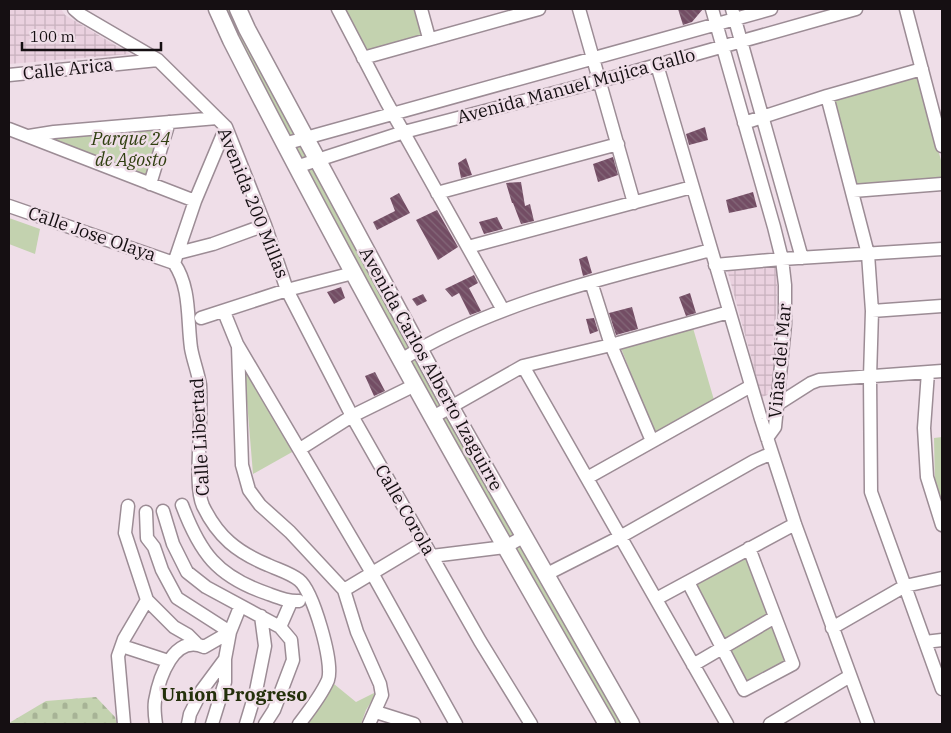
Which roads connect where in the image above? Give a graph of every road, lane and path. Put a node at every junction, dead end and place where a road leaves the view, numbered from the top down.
1 (74, 9) edge
2 (217, 9) edge
3 (238, 9) edge
4 (338, 9) edge
5 (421, 9) edge
6 (539, 9) edge
7 (579, 9) edge
8 (712, 9) edge
9 (771, 9) edge
10 (856, 9) edge
11 (906, 9) edge
12 (520, 11) edge
13 (734, 14) edge
14 (716, 24) junction
15 (429, 38) junction
16 (741, 41) junction
17 (723, 46) junction
18 (363, 58) junction
19 (594, 59) junction
20 (158, 60) junction
21 (657, 65) junction
22 (922, 69) junction
23 (9, 75) edge
24 (600, 81) junction
25 (827, 96) junction
26 (393, 114) junction
27 (764, 117) junction
28 (169, 122) junction
29 (222, 122) junction
30 (744, 123) junction
31 (9, 129) edge
32 (404, 132) junction
33 (29, 136) junction
34 (305, 138) junction
35 (284, 144) junction
36 (618, 144) junction
37 (942, 146) edge
38 (317, 160) junction
39 (296, 167) junction
40 (150, 184) junction
41 (942, 184) edge
42 (692, 187) junction
43 (852, 191) junction
44 (437, 193) junction
45 (195, 202) junction
46 (634, 203) junction
47 (9, 206) edge
48 (264, 225) junction
49 (468, 247) junction
50 (942, 249) edge
51 (711, 250) junction
52 (868, 254) junction
53 (176, 258) junction
54 (802, 258) junction
55 (782, 259) junction
56 (715, 265) junction
57 (352, 273) junction
58 (591, 282) junction
59 (287, 290) junction
60 (942, 306) edge
61 (503, 310) junction
62 (872, 311) junction
63 (224, 312) junction
64 (729, 312) junction
65 (201, 318) dead end
66 (238, 344) junction
67 (611, 345) junction
68 (419, 349) junction
69 (401, 360) junction
70 (523, 366) junction
71 (942, 371) edge
72 (928, 372) junction
73 (870, 377) junction
74 (415, 386) junction
75 (751, 386) junction
76 (778, 404) junction
77 (450, 406) junction
78 (352, 416) junction
79 (433, 417) junction
80 (767, 438) junction
81 (652, 441) junction
82 (300, 449) junction
83 (772, 453) junction
84 (587, 478) junction
85 (182, 505) dead end
86 (128, 506) dead end
87 (163, 510) dead end
88 (146, 512) dead end
89 (942, 521) edge
90 (795, 524) junction
91 (523, 537) junction
92 (620, 537) junction
93 (424, 542) junction
94 (505, 547) junction
95 (749, 548) junction
96 (432, 556) junction
97 (372, 573) junction
98 (545, 576) junction
99 (942, 578) edge
100 (688, 582) junction
101 (904, 586) junction
102 (305, 588) junction
103 (344, 590) junction
104 (656, 599) junction
105 (146, 600) junction
106 (291, 602) junction
107 (240, 607) junction
108 (261, 616) junction
109 (775, 617) junction
110 (280, 627) junction
111 (832, 628) junction
112 (230, 632) junction
113 (942, 640) edge
114 (925, 642) junction
115 (196, 643) junction
116 (122, 646) junction
117 (722, 648) junction
118 (225, 659) junction
119 (168, 662) junction
120 (693, 665) junction
121 (850, 676) junction
122 (942, 688) edge
123 (376, 712) junction
124 (124, 724) edge
125 (156, 724) edge
126 (188, 724) edge
127 (212, 724) edge
128 (246, 724) edge
129 (265, 724) edge
130 (299, 724) edge
131 (369, 724) edge
132 (414, 724) edge
133 (456, 724) edge
134 (531, 724) edge
135 (606, 724) edge
136 (631, 724) edge
137 (727, 724) edge
138 (770, 724) edge
139 (868, 724) edge

1 - 20 street, Avenida 200 Millas
2 - 35 main road, Avenida Carlos Alberto Izaguirre
3 - 34 main road, Avenida Carlos Alberto Izaguirre
4 - 18 street
5 - 15 street
6 - 12 street
7 - 19 street
8 - 14 street, Viñas del Mar
9 - 13 street, Avenida Manuel Mujica Gallo
10 - 16 street, Avenida Manuel Mujica Gallo
11 - 22 street
12 - 15 street
13 - 14 street, Avenida Manuel Mujica Gallo
13 - 16 street
14 - 17 street, Viñas del Mar
14 - 19 street, Avenida Manuel Mujica Gallo
15 - 18 street
16 - 17 street, Avenida Manuel Mujica Gallo
16 - 27 street
17 - 21 street, Avenida Manuel Mujica Gallo
17 - 30 street, Viñas del Mar
18 - 26 street
19 - 24 street
19 - 26 street, Avenida Manuel Mujica Gallo
20 - 23 street, Calle Arica
20 - 29 street, Avenida 200 Millas
21 - 24 street, Avenida Manuel Mujica Gallo
21 - 42 street
22 - 25 street
22 - 37 street
24 - 32 street, Avenida Manuel Mujica Gallo
24 - 36 street
25 - 27 street
25 - 43 street
26 - 32 street
26 - 34 street, Avenida Manuel Mujica Gallo
27 - 30 street
27 - 54 street
28 - 29 street
28 - 33 street
28 - 40 street
29 - 45 street
29 - 48 street, Avenida 200 Millas
30 - 55 street, Viñas del Mar
31 - 33 street
32 - 38 street, Avenida Manuel Mujica Gallo
32 - 44 street
33 - 40 street
34 - 35 street, Avenida Manuel Mujica Gallo
34 - 38 main road, Avenida Carlos Alberto Izaguirre
35 - 39 main road, Avenida Carlos Alberto Izaguirre
36 - 44 street
36 - 46 street
38 - 39 street, Avenida Manuel Mujica Gallo
38 - 68 main road, Avenida Carlos Alberto Izaguirre
39 - 57 main road, Avenida Carlos Alberto Izaguirre
40 - 45 street
41 - 43 street
42 - 46 street
42 - 51 street
43 - 52 street
44 - 49 street
45 - 53 street
46 - 49 street
47 - 53 street, Calle Jose Olaya
48 - 53 street
48 - 59 street, Avenida 200 Millas
49 - 61 street
50 - 52 street
51 - 56 street
51 - 58 street
52 - 54 street
52 - 62 street
53 - 102 street, Calle Libertad
54 - 55 street
55 - 56 street
55 - 76 street, Viñas del Mar
56 - 64 street
57 - 59 street
57 - 69 main road, Avenida Carlos Alberto Izaguirre
58 - 61 street
58 - 67 street
59 - 63 street
59 - 78 street, Calle Corola
60 - 62 street
61 - 68 street
62 - 73 street
63 - 65 street
63 - 66 street
64 - 67 street
64 - 75 street
66 - 82 street
66 - 103 street
67 - 70 street
67 - 81 street
68 - 69 street
68 - 77 main road, Avenida Carlos Alberto Izaguirre
69 - 74 main road, Avenida Carlos Alberto Izaguirre
70 - 77 street
70 - 84 street
71 - 72 street
72 - 73 street
72 - 89 street
73 - 76 street
73 - 101 street
74 - 78 street
74 - 79 main road, Avenida Carlos Alberto Izaguirre
75 - 80 street
75 - 81 street
76 - 80 street, Viñas del Mar
77 - 79 street
77 - 91 main road, Avenida Carlos Alberto Izaguirre
78 - 82 street
78 - 93 street, Calle Corola
79 - 94 main road, Avenida Carlos Alberto Izaguirre
80 - 83 street, Viñas del Mar
81 - 84 street
82 - 97 street
83 - 90 street, Viñas del Mar
83 - 92 street
84 - 92 street
85 - 106 street
86 - 105 street
87 - 107 street
88 - 112 street
90 - 95 street
90 - 111 street, Viñas del Mar
91 - 94 street
91 - 98 main road, Avenida Carlos Alberto Izaguirre
92 - 98 street
92 - 104 street
93 - 96 street, Calle Corola
93 - 97 street
94 - 96 street
94 - 135 main road, Avenida Carlos Alberto Izaguirre
95 - 100 street
95 - 109 street
96 - 134 street, Calle Corola
97 - 103 street
97 - 133 street
98 - 136 main road, Avenida Carlos Alberto Izaguirre
99 - 101 street
100 - 104 street
100 - 117 street
101 - 111 street
101 - 114 street
102 - 106 street
102 - 130 street, Calle Libertad
103 - 123 street
104 - 120 street
105 - 115 street
105 - 116 street
106 - 110 street
107 - 108 street
107 - 112 street
108 - 110 street
108 - 128 street
109 - 117 street
109 - 117 street
110 - 129 street
111 - 121 street, Viñas del Mar
112 - 115 street
112 - 118 street
113 - 114 street
114 - 122 street
115 - 119 street
116 - 119 street
116 - 124 street
117 - 120 street
118 - 126 street
118 - 127 street
119 - 125 street
120 - 137 street
121 - 138 street
121 - 139 street, Viñas del Mar
123 - 131 street
123 - 132 street

